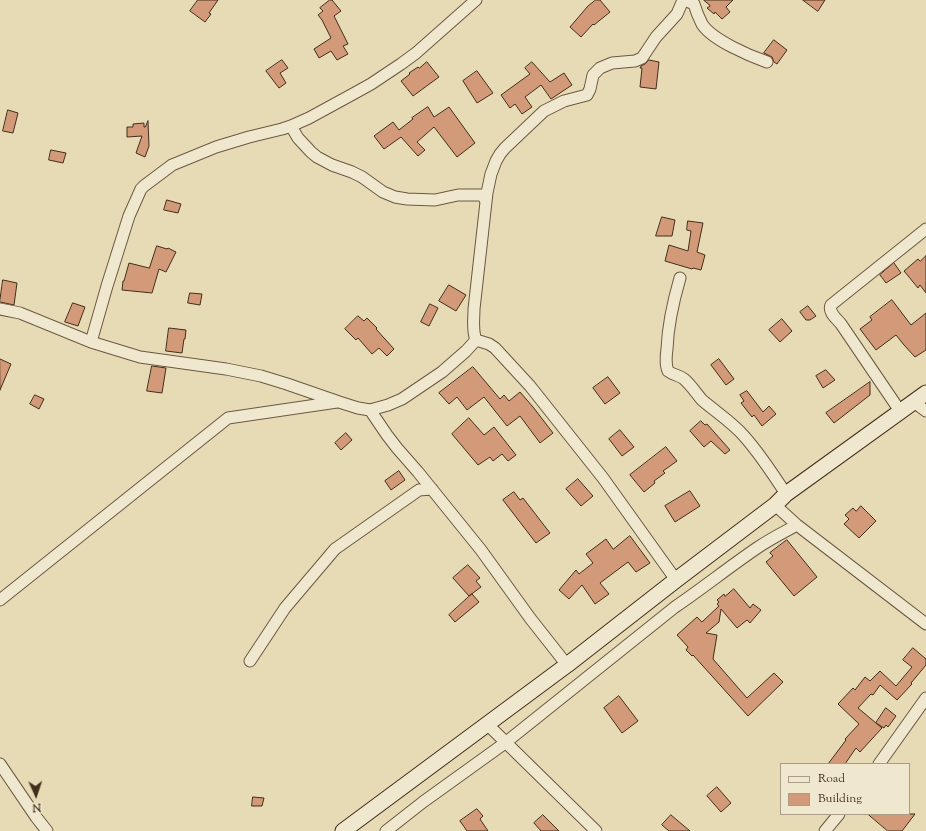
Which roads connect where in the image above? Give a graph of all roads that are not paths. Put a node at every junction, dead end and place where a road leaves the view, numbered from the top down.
1 (476, 0) edge
2 (683, 0) edge
3 (767, 62) dead end
4 (291, 126) junction
5 (486, 202) junction
6 (926, 230) edge
7 (680, 278) dead end
8 (0, 309) edge
9 (476, 340) junction
10 (92, 342) junction
11 (926, 393) edge
12 (338, 402) junction
13 (914, 402) junction
14 (370, 410) junction
15 (900, 411) junction
16 (926, 411) edge
17 (432, 489) junction
18 (786, 494) junction
19 (775, 505) junction
20 (797, 525) junction
21 (676, 580) junction
22 (0, 600) edge
23 (926, 624) edge
24 (250, 661) dead end
25 (566, 665) junction
26 (926, 698) edge
27 (487, 724) junction
28 (505, 743) junction
29 (880, 763) edge
30 (0, 764) edge
31 (838, 815) edge
32 (47, 831) edge
33 (343, 831) edge
34 (386, 831) edge
35 (596, 831) edge
36 (825, 831) edge

1 - 4 street
2 - 3 street
2 - 5 street
4 - 5 street
4 - 10 street
5 - 9 street
6 - 15 street
7 - 18 street
8 - 10 street
9 - 14 street
9 - 21 street
10 - 12 street
11 - 13 street
12 - 14 street
12 - 22 street
13 - 15 street
13 - 16 street
14 - 17 street
15 - 18 street
17 - 24 street
17 - 25 street
18 - 19 street
19 - 20 street
19 - 21 street
20 - 23 street
20 - 28 street
21 - 25 street
25 - 27 street
26 - 29 street
27 - 28 street
27 - 33 street
28 - 34 street
28 - 35 street
30 - 32 street
31 - 36 street

